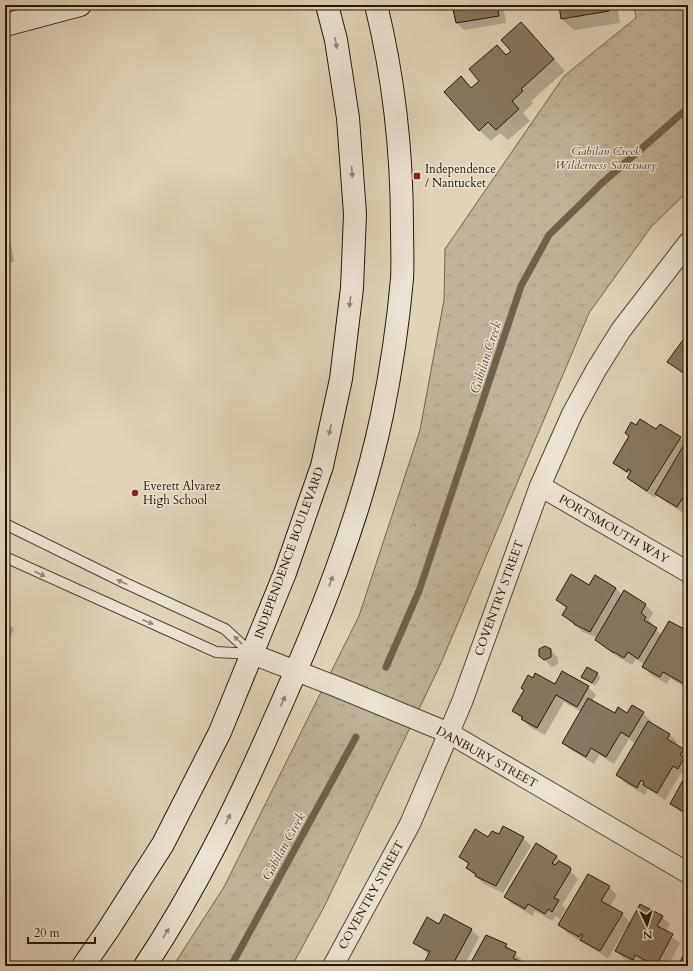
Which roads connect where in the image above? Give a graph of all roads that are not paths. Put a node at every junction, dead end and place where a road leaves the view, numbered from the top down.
1 (80, 5) edge
2 (327, 5) edge
3 (376, 5) edge
4 (5, 25) edge
5 (687, 246) edge
6 (540, 486) junction
7 (5, 524) edge
8 (5, 557) edge
9 (688, 572) edge
10 (252, 654) junction
11 (297, 671) junction
12 (449, 733) junction
13 (688, 873) edge
14 (83, 966) edge
15 (145, 966) edge
16 (333, 966) edge

1 - 4 street
2 -> 10 street, INDEPENDENCE BOULEVARD
11 -> 3 street
5 - 6 street, COVENTRY STREET
6 - 9 street, PORTSMOUTH WAY
6 - 12 street, COVENTRY STREET
10 -> 7 lane
8 -> 10 lane
10 - 11 street, DANBURY STREET
10 - 14 street, INDEPENDENCE BOULEVARD
11 - 12 street, DANBURY STREET
15 -> 11 street
12 - 13 street, DANBURY STREET
12 - 16 street, COVENTRY STREET

